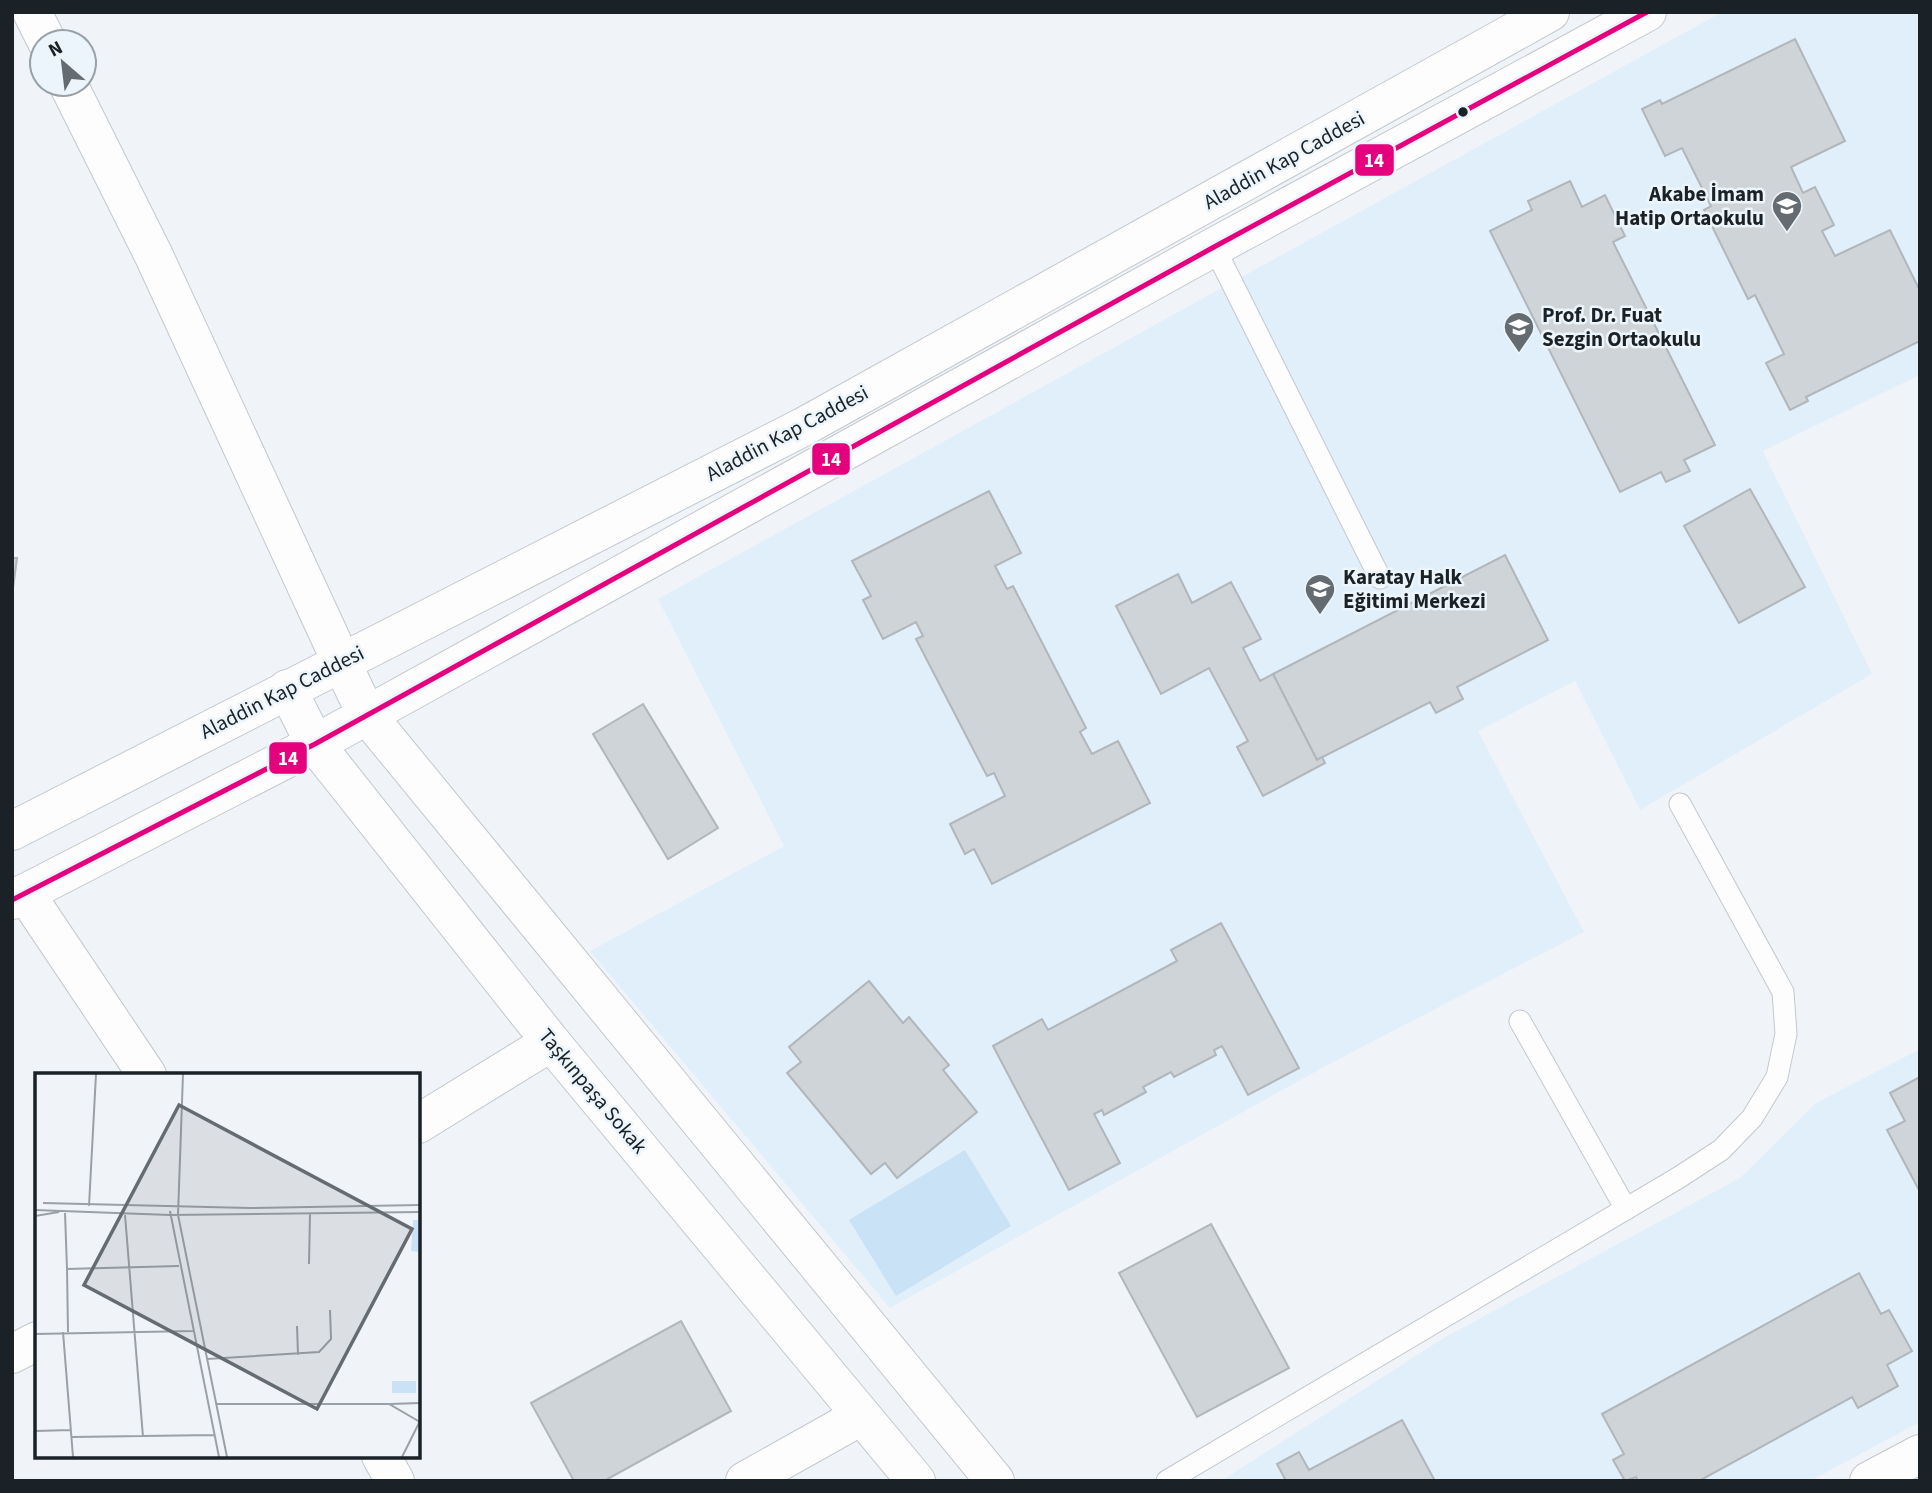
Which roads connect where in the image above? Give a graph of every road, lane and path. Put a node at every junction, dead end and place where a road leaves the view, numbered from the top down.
1 (32, 12) edge
2 (1550, 12) edge
3 (1647, 12) edge
4 (40, 28) edge
5 (75, 98) edge
6 (1213, 247) junction
7 (1380, 578) dead end
8 (341, 661) junction
9 (287, 689) junction
10 (366, 714) junction
11 (314, 744) junction
12 (1680, 804) dead end
13 (12, 831) edge
14 (18, 897) edge
15 (1520, 1021) dead end
16 (551, 1042) junction
17 (146, 1073) edge
18 (420, 1123) edge
19 (1626, 1209) junction
20 (35, 1342) edge
21 (12, 1354) edge
22 (861, 1416) junction
23 (1920, 1454) edge
24 (382, 1458) edge
25 (395, 1481) edge
26 (745, 1481) edge
27 (916, 1481) edge
28 (995, 1481) edge
29 (1167, 1481) edge
30 (1869, 1481) edge

1 - 4 street
2 - 8 street, Aladdin Kap Caddesi
3 - 6 street, Aladdin Kap Caddesi
5 - 8 street
6 - 7 lane
6 - 10 street, Aladdin Kap Caddesi
8 - 9 street, Aladdin Kap Caddesi
8 - 10 street
9 - 11 street, Taşkınpaşa Sokak
9 - 13 street, Aladdin Kap Caddesi
10 - 11 street, Aladdin Kap Caddesi
10 - 28 street
11 - 14 street, Aladdin Kap Caddesi
11 - 16 street, Taşkınpaşa Sokak
12 - 19 lane
14 - 17 street
15 - 19 lane
16 - 18 street
16 - 22 street, Taşkınpaşa Sokak
19 - 29 lane
20 - 21 street
22 - 26 street
22 - 27 street, Taşkınpaşa Sokak
23 - 30 street
24 - 25 street

